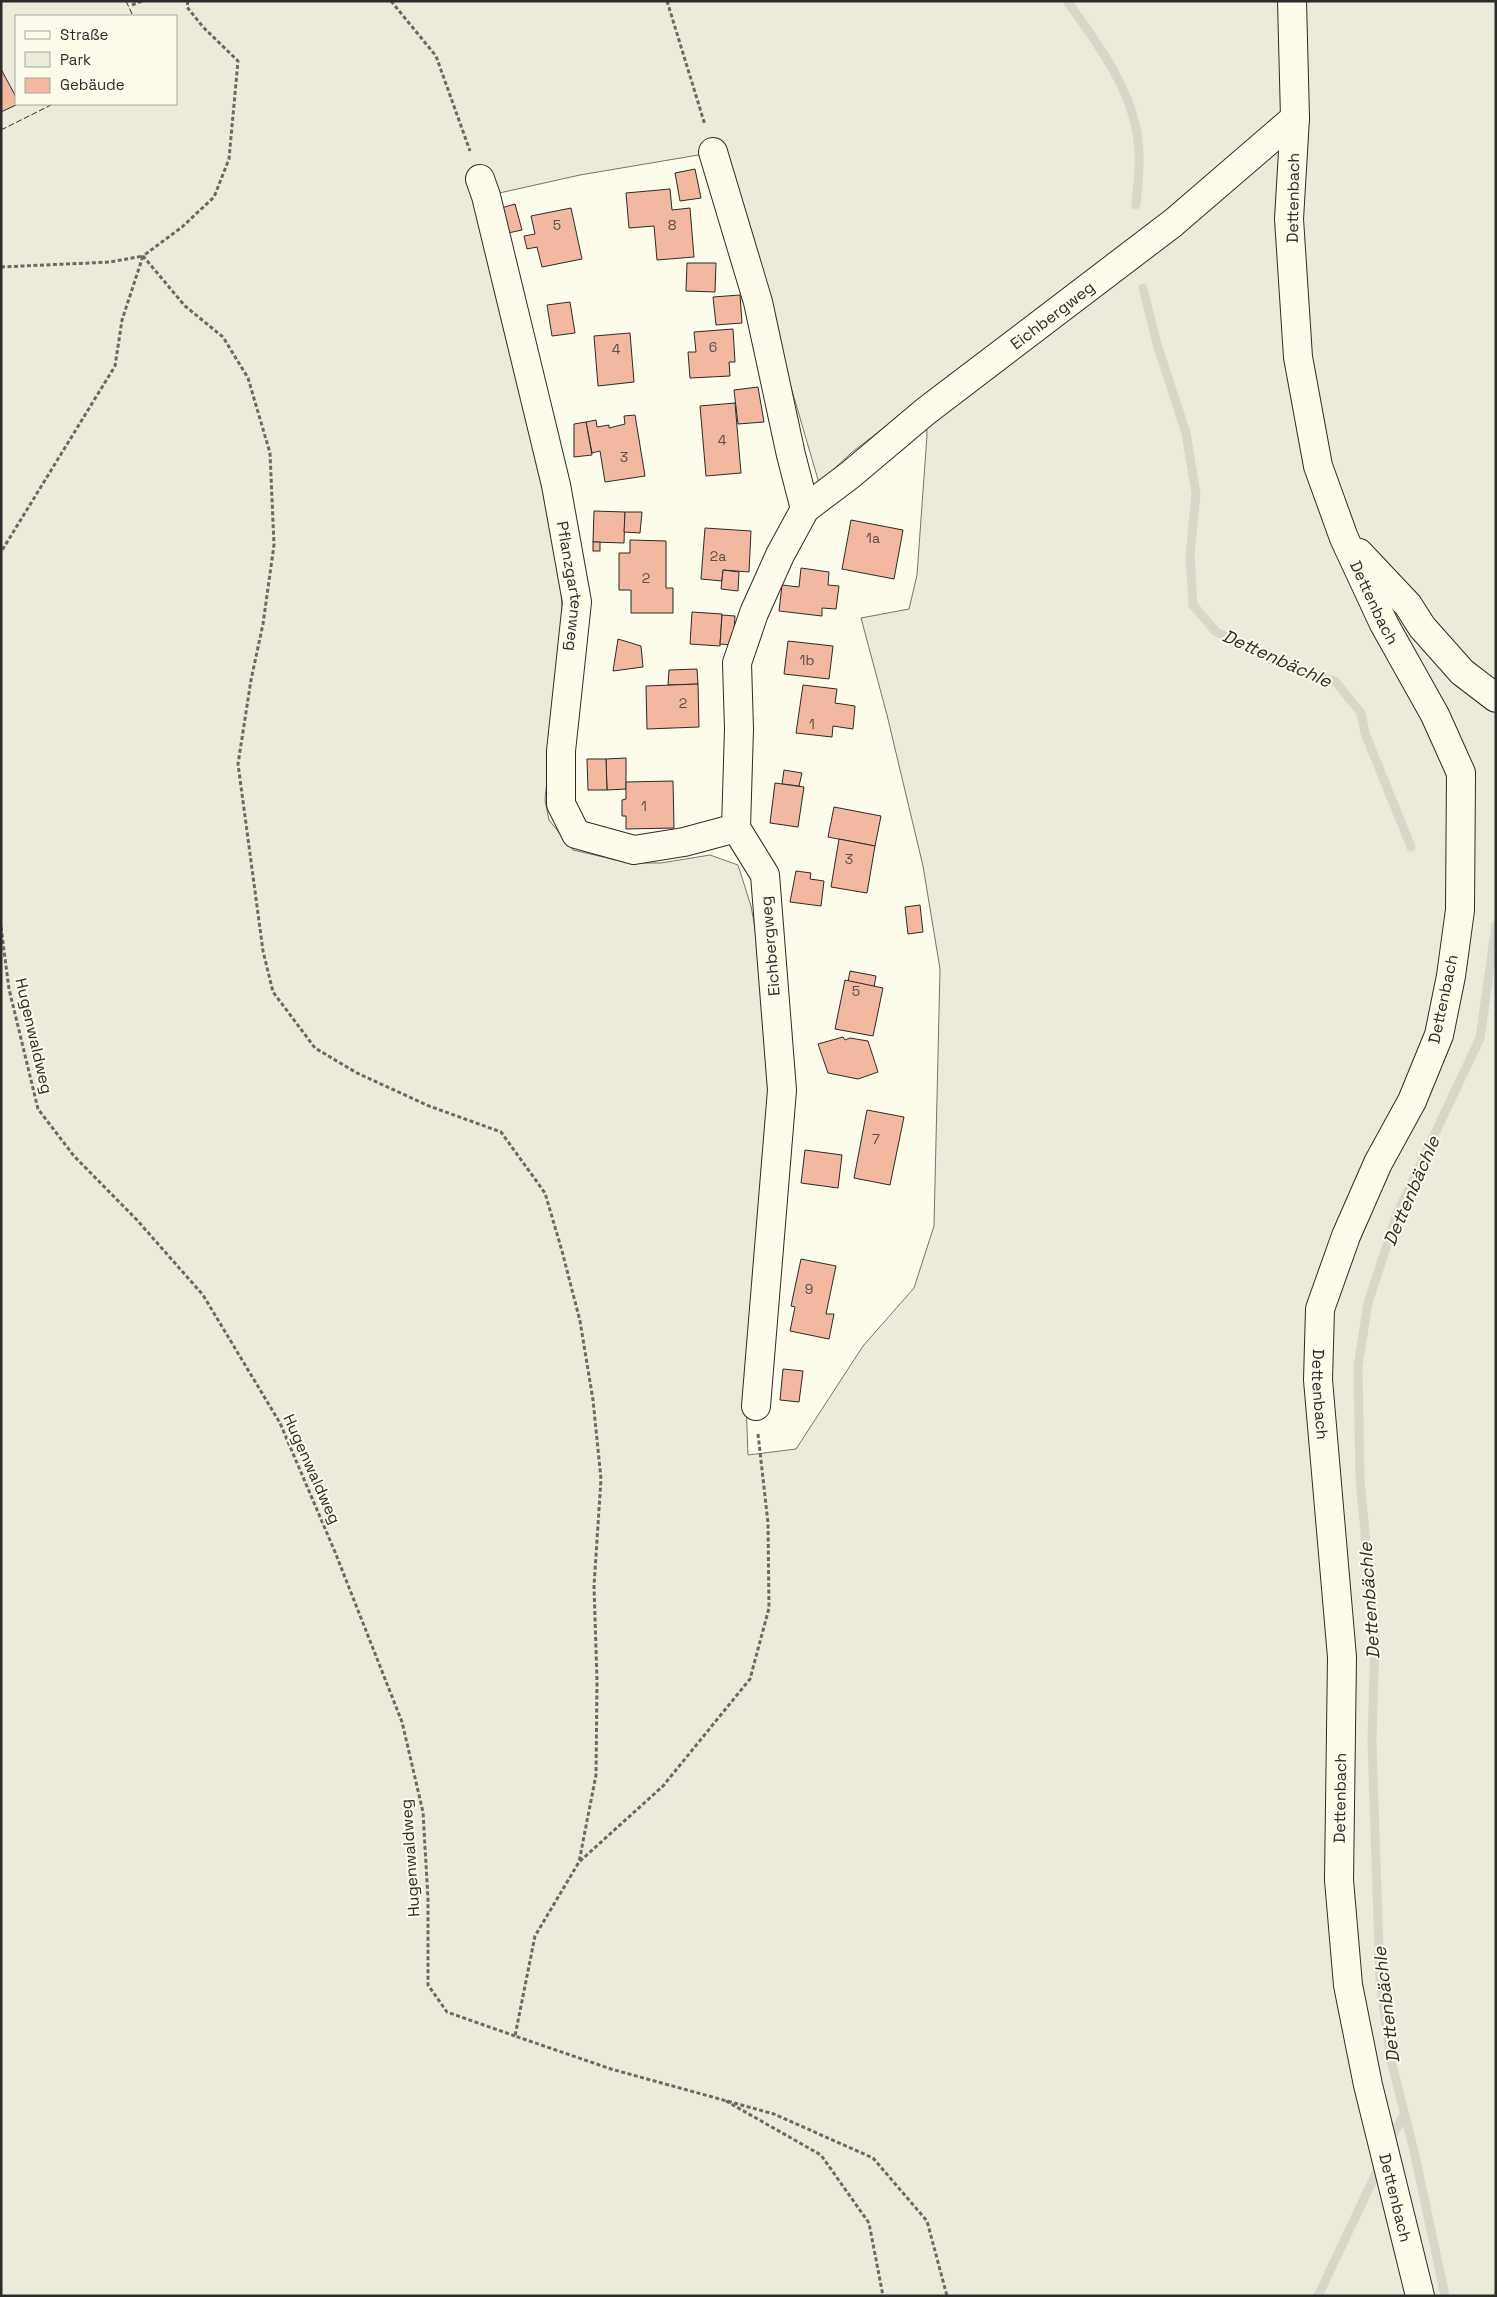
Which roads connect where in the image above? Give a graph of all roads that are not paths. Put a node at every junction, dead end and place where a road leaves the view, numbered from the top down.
1 (1292, 1) edge
2 (1295, 118) junction
3 (713, 152) road end
4 (480, 179) road end
5 (805, 509) junction
6 (1344, 538) junction
7 (1496, 698) edge
8 (736, 828) junction
9 (756, 1406) road end
10 (1420, 2296) edge

1 - 2 street, Dettenbach
2 - 5 street, Eichbergweg
2 - 6 street, Dettenbach
3 - 5 street
4 - 8 street, Pflanzgartenweg
5 - 8 street, Eichbergweg
6 - 7 street, Dettenbach
6 - 10 street, Dettenbach
8 - 9 street, Eichbergweg

